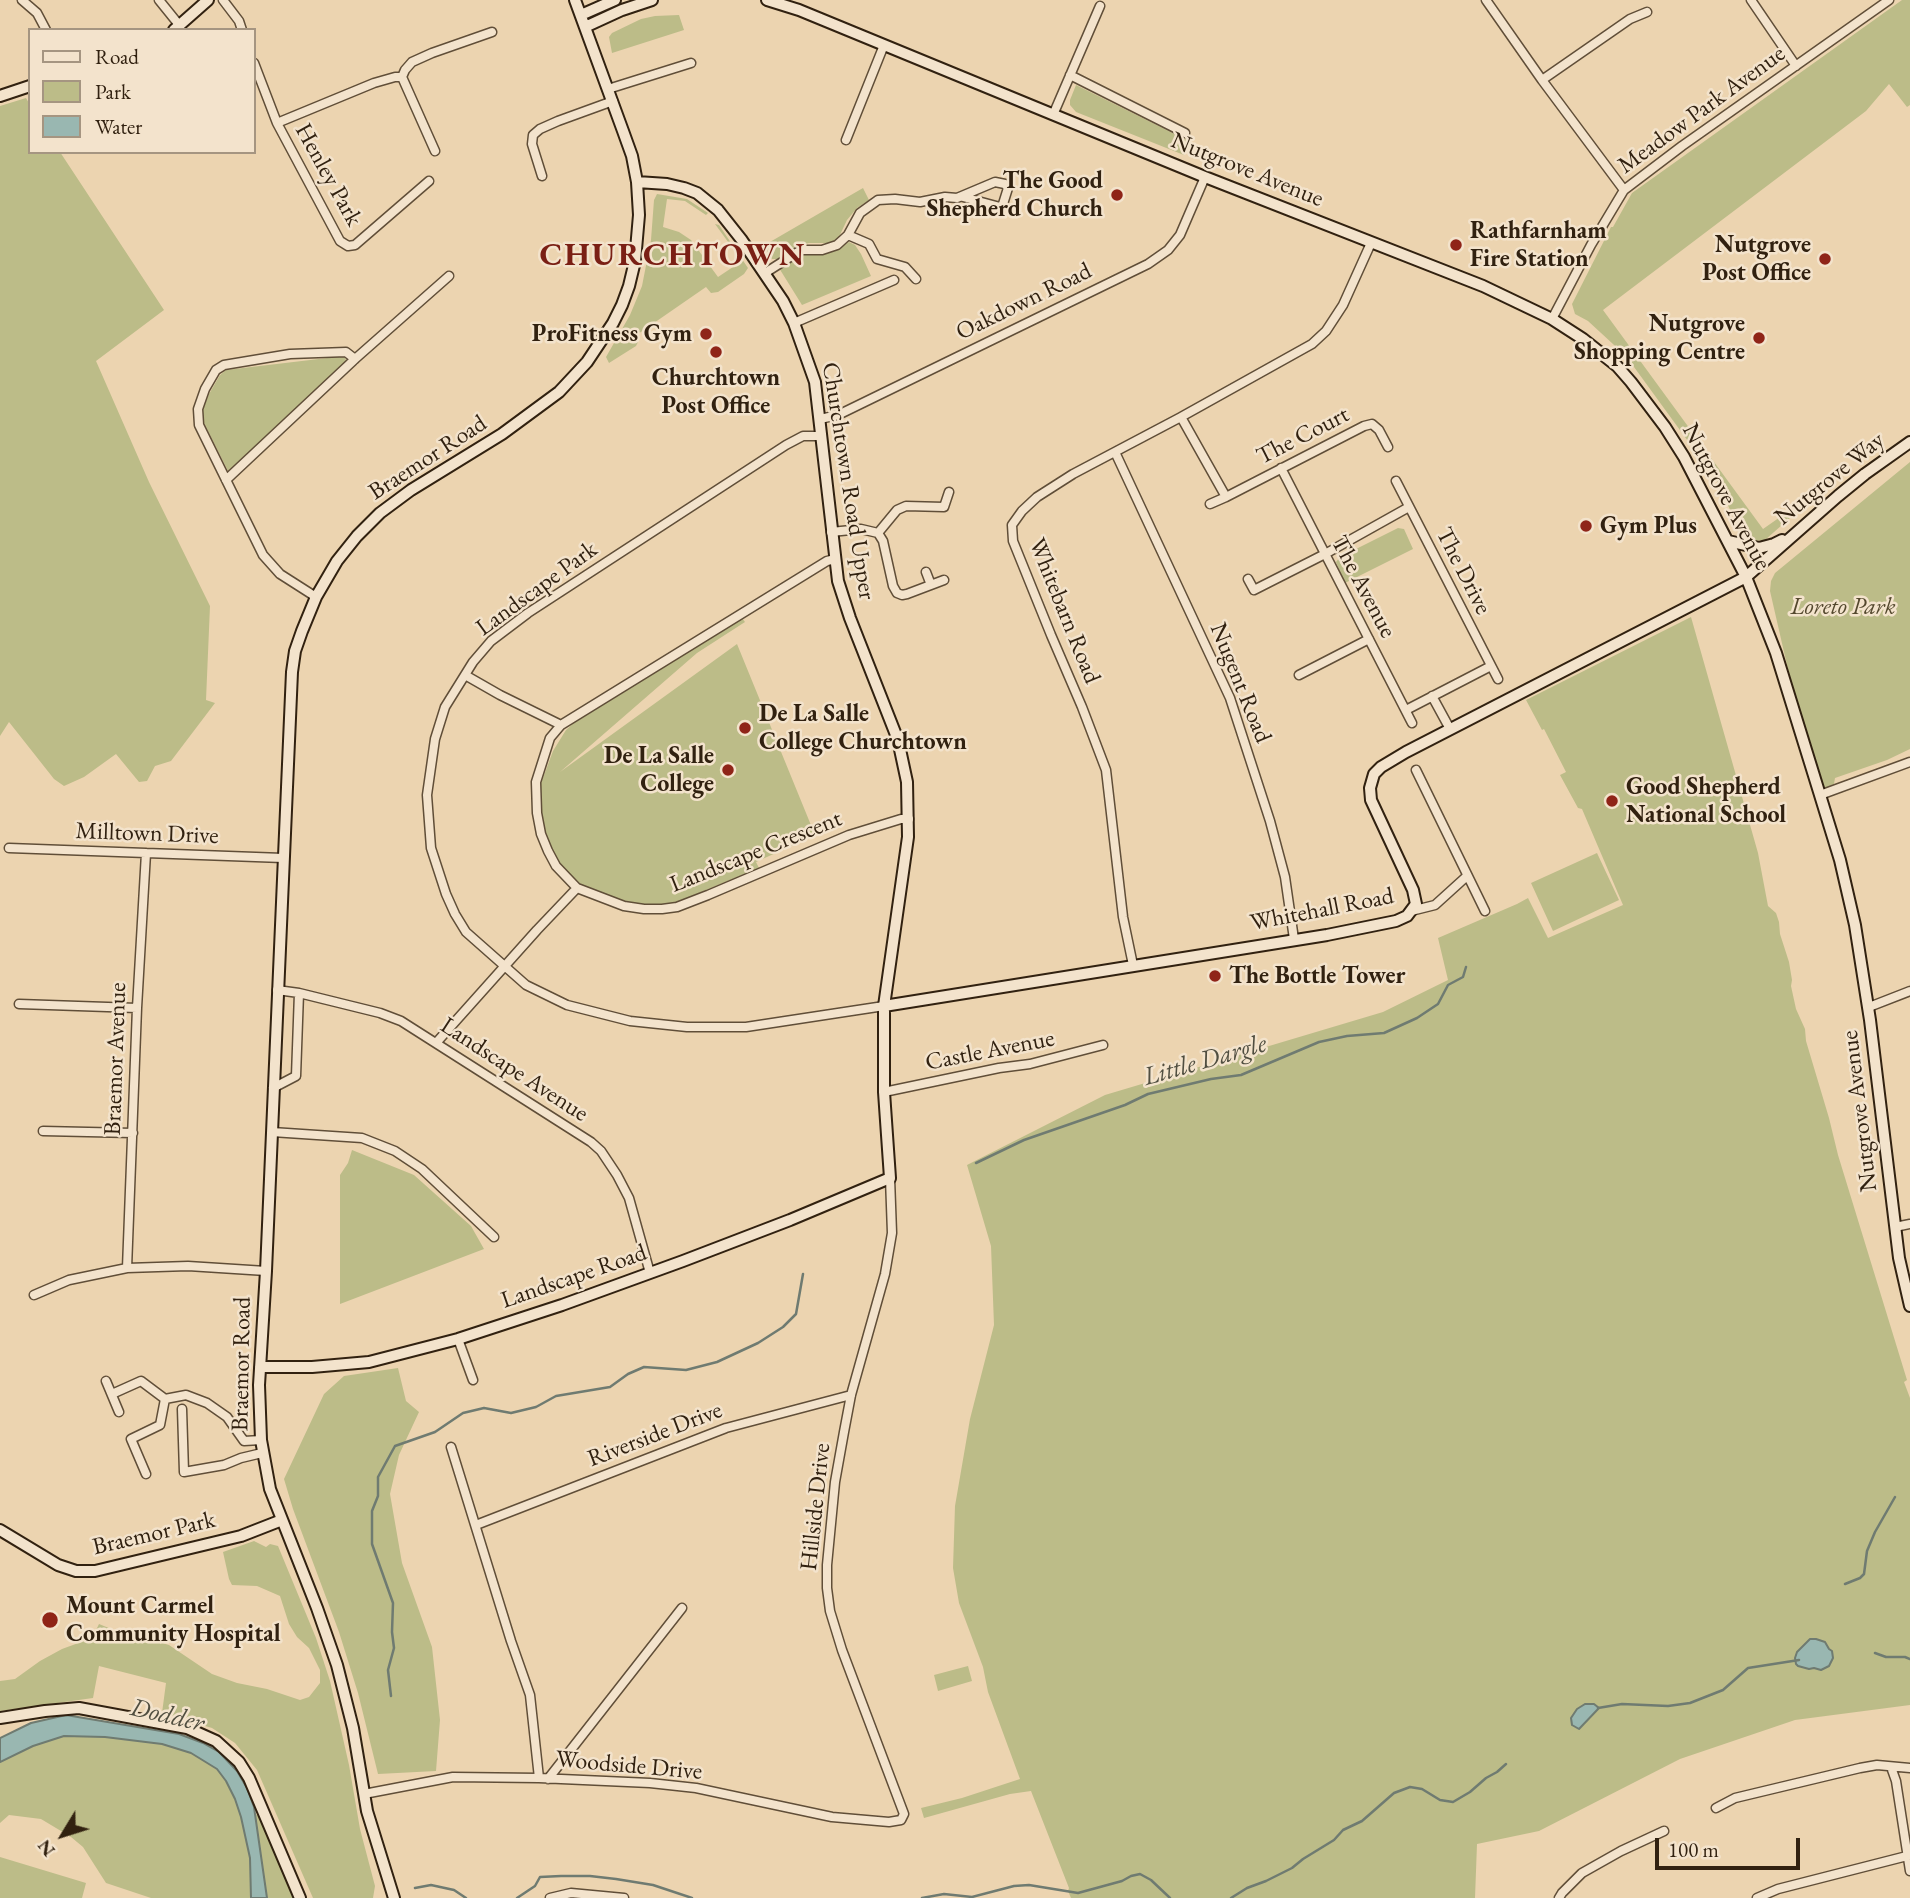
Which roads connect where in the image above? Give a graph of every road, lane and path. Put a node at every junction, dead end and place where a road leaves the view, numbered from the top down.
1 (22, 0) edge
2 (159, 0) edge
3 (208, 0) edge
4 (223, 0) edge
5 (575, 0) edge
6 (652, 0) edge
7 (767, 0) edge
8 (1486, 0) edge
9 (1751, 0) edge
10 (1889, 0) edge
11 (617, 3) edge
12 (1100, 6) dead end
13 (1647, 12) dead end
14 (581, 15) junction
15 (585, 27) junction
16 (45, 28) edge
17 (177, 28) edge
18 (241, 28) edge
19 (492, 32) dead end
20 (884, 45) junction
21 (691, 63) dead end
22 (1796, 66) junction
23 (256, 68) edge
24 (1070, 75) junction
25 (402, 77) junction
26 (1542, 80) junction
27 (28, 87) edge
28 (608, 89) junction
29 (0, 96) edge
30 (613, 101) junction
31 (1053, 114) junction
32 (277, 123) junction
33 (1185, 133) dead end
34 (846, 139) dead end
35 (435, 150) dead end
36 (542, 176) dead end
37 (1205, 177) junction
38 (429, 181) dead end
39 (637, 182) junction
40 (1625, 190) junction
41 (963, 197) junction
42 (848, 235) junction
43 (1371, 243) junction
44 (765, 273) junction
45 (449, 276) dead end
46 (916, 279) dead end
47 (894, 280) dead end
48 (1552, 319) junction
49 (794, 323) junction
50 (355, 359) junction
51 (1181, 417) junction
52 (820, 419) junction
53 (822, 436) junction
54 (1910, 442) edge
55 (1388, 447) dead end
56 (1115, 452) junction
57 (1281, 468) junction
58 (226, 480) junction
59 (1396, 481) dead end
60 (948, 492) dead end
61 (1226, 497) junction
62 (1210, 504) dead end
63 (1409, 507) junction
64 (1798, 531) junction
65 (831, 532) junction
66 (878, 533) junction
67 (1728, 541) junction
68 (1325, 554) junction
69 (835, 559) junction
70 (926, 572) dead end
71 (1746, 577) junction
72 (1248, 579) dead end
73 (944, 580) dead end
74 (931, 585) junction
75 (316, 597) junction
76 (1369, 639) junction
77 (1491, 666) junction
78 (465, 675) junction
79 (1299, 675) dead end
80 (1498, 679) dead end
81 (1432, 696) junction
82 (1406, 710) junction
83 (1412, 723) dead end
84 (561, 725) junction
85 (1450, 729) junction
86 (1910, 762) edge
87 (1416, 770) dead end
88 (1820, 795) junction
89 (909, 819) junction
90 (9, 848) dead end
91 (146, 853) junction
92 (283, 858) junction
93 (1467, 876) junction
94 (577, 888) junction
95 (1411, 911) junction
96 (1485, 911) dead end
97 (1294, 939) junction
98 (1132, 965) junction
99 (504, 967) junction
100 (277, 990) junction
101 (1910, 991) edge
102 (299, 993) junction
103 (19, 1004) dead end
104 (884, 1006) junction
105 (1868, 1007) junction
106 (137, 1008) junction
107 (436, 1043) junction
108 (1103, 1045) dead end
109 (273, 1088) junction
110 (884, 1092) junction
111 (43, 1130) dead end
112 (272, 1132) junction
113 (133, 1133) junction
114 (890, 1178) junction
115 (1910, 1224) edge
116 (1895, 1227) junction
117 (494, 1237) dead end
118 (127, 1268) junction
119 (266, 1271) junction
120 (650, 1273) junction
121 (34, 1295) dead end
122 (1910, 1306) edge
123 (458, 1339) junction
124 (260, 1367) junction
125 (473, 1380) dead end
126 (106, 1381) dead end
127 (112, 1394) junction
128 (851, 1395) junction
129 (165, 1399) junction
130 (182, 1409) dead end
131 (119, 1412) dead end
132 (261, 1440) junction
133 (451, 1447) dead end
134 (262, 1453) junction
135 (146, 1474) dead end
136 (282, 1520) junction
137 (476, 1525) junction
138 (0, 1530) edge
139 (682, 1608) dead end
140 (0, 1718) edge
141 (1891, 1767) junction
142 (1910, 1768) edge
143 (543, 1778) junction
144 (364, 1794) junction
145 (1716, 1808) dead end
146 (889, 1822) joint
147 (1664, 1831) dead end
148 (1907, 1856) junction
149 (1910, 1871) edge
150 (572, 1895) edge
151 (300, 1898) edge
152 (394, 1898) edge
153 (550, 1898) edge
154 (624, 1898) edge
155 (1559, 1898) edge
156 (1757, 1898) edge

1 - 16 street
2 - 17 street
3 - 17 main road
4 - 18 street
5 - 14 main road
6 - 11 main road
7 - 20 main road, Nutgrove Avenue
8 - 26 street
9 - 22 street
10 - 22 street, Meadow Park Avenue
11 - 14 main road
11 - 15 main road
12 - 24 street
13 - 26 street
14 - 15 main road
15 - 28 main road
19 - 25 street
20 - 31 main road, Nutgrove Avenue
20 - 34 street
21 - 28 street
22 - 40 street, Meadow Park Avenue
23 - 32 street, Henley Park
24 - 31 street
24 - 33 street, Nutgrove Avenue
25 - 32 street
25 - 35 street
26 - 40 street
27 - 29 main road
28 - 30 main road
30 - 36 street
30 - 39 main road
31 - 37 main road, Nutgrove Avenue
32 - 38 street, Henley Park
37 - 43 main road, Nutgrove Avenue
37 - 52 street, Oakdown Road
39 - 44 main road, Churchtown Road Upper
39 - 75 main road, Braemor Road
40 - 48 street, Meadow Park Avenue
41 - 41 street
41 - 42 street
42 - 44 street
42 - 46 street
43 - 48 main road, Nutgrove Avenue
43 - 51 street, Whitebarn Road
44 - 49 main road, Churchtown Road Upper
45 - 50 street
47 - 49 street
48 - 67 main road, Nutgrove Avenue
49 - 52 main road, Churchtown Road Upper
50 - 58 street
50 - 58 street
51 - 56 street, Whitebarn Road
51 - 61 street
52 - 53 main road, Churchtown Road Upper
53 - 65 main road, Churchtown Road Upper
53 - 78 street, Landscape Park
54 - 64 main road, Nutgrove Way
55 - 57 street, The Court
56 - 97 street, Nugent Road
56 - 98 street, Whitebarn Road
57 - 61 street, The Court
57 - 68 street, The Avenue
58 - 75 street
59 - 63 street, The Drive
60 - 66 street
61 - 62 street, The Court
63 - 68 street
63 - 77 street, The Drive
64 - 67 main road
64 - 71 main road, Nutgrove Way
65 - 66 street
65 - 69 main road, Churchtown Road Upper
66 - 74 street
67 - 71 main road, Nutgrove Avenue
68 - 72 street
68 - 76 street, The Avenue
69 - 84 street, Landscape Crescent
69 - 89 main road, Churchtown Road Upper
70 - 74 street
71 - 85 main road, Whitehall Road
71 - 88 main road, Nutgrove Avenue
73 - 74 street
75 - 92 main road, Braemor Road
76 - 79 street
76 - 82 street, The Avenue
77 - 80 street, The Drive
77 - 81 street
78 - 84 street
78 - 99 street, Landscape Park
81 - 82 street
81 - 85 street
82 - 83 street, The Avenue
84 - 94 street, Landscape Crescent
85 - 95 main road, Whitehall Road
86 - 88 street
87 - 93 street
88 - 105 main road, Nutgrove Avenue
89 - 94 street, Landscape Crescent
89 - 104 main road, Churchtown Road Upper
90 - 91 street, Milltown Drive
91 - 92 street, Milltown Drive
91 - 106 street, Braemor Avenue
92 - 100 main road, Braemor Road
93 - 95 street
93 - 96 street
94 - 99 street
95 - 97 main road, Whitehall Road
97 - 98 main road, Whitehall Road
98 - 104 main road, Whitehall Road
99 - 104 street, Landscape Park
99 - 107 street
100 - 102 street, Landscape Avenue
100 - 109 main road, Braemor Road
101 - 105 street
102 - 107 street, Landscape Avenue
102 - 109 street
103 - 106 street
104 - 110 main road, Churchtown Road Upper
105 - 116 main road, Nutgrove Avenue
106 - 113 street, Braemor Avenue
107 - 120 street, Landscape Avenue
108 - 110 street, Castle Avenue
109 - 112 main road, Braemor Road
110 - 114 main road, Churchtown Road Upper
111 - 113 street
112 - 117 street
112 - 119 main road, Braemor Road
113 - 118 street, Braemor Avenue
114 - 120 main road, Landscape Road
114 - 128 street, Hillside Drive
115 - 116 street
116 - 122 main road, Nutgrove Avenue
118 - 119 street
118 - 121 street
119 - 124 main road, Braemor Road
120 - 123 main road, Landscape Road
123 - 124 main road, Landscape Road
123 - 125 street
124 - 132 main road, Braemor Road
126 - 127 street
127 - 129 street
127 - 131 street
128 - 137 street, Riverside Drive
128 - 146 street, Hillside Drive
129 - 132 street
129 - 135 street
130 - 134 street
132 - 134 main road, Braemor Road
133 - 137 street
134 - 136 main road, Braemor Road
136 - 138 main road, Braemor Park
136 - 144 main road, Braemor Road
137 - 143 street
139 - 143 street
140 - 151 main road
141 - 142 street
141 - 145 street
141 - 148 street
143 - 144 street, Woodside Drive
143 - 146 street, Woodside Drive
144 - 152 main road, Braemor Road
147 - 155 street
148 - 149 street
148 - 156 street
150 - 153 street
150 - 154 street

